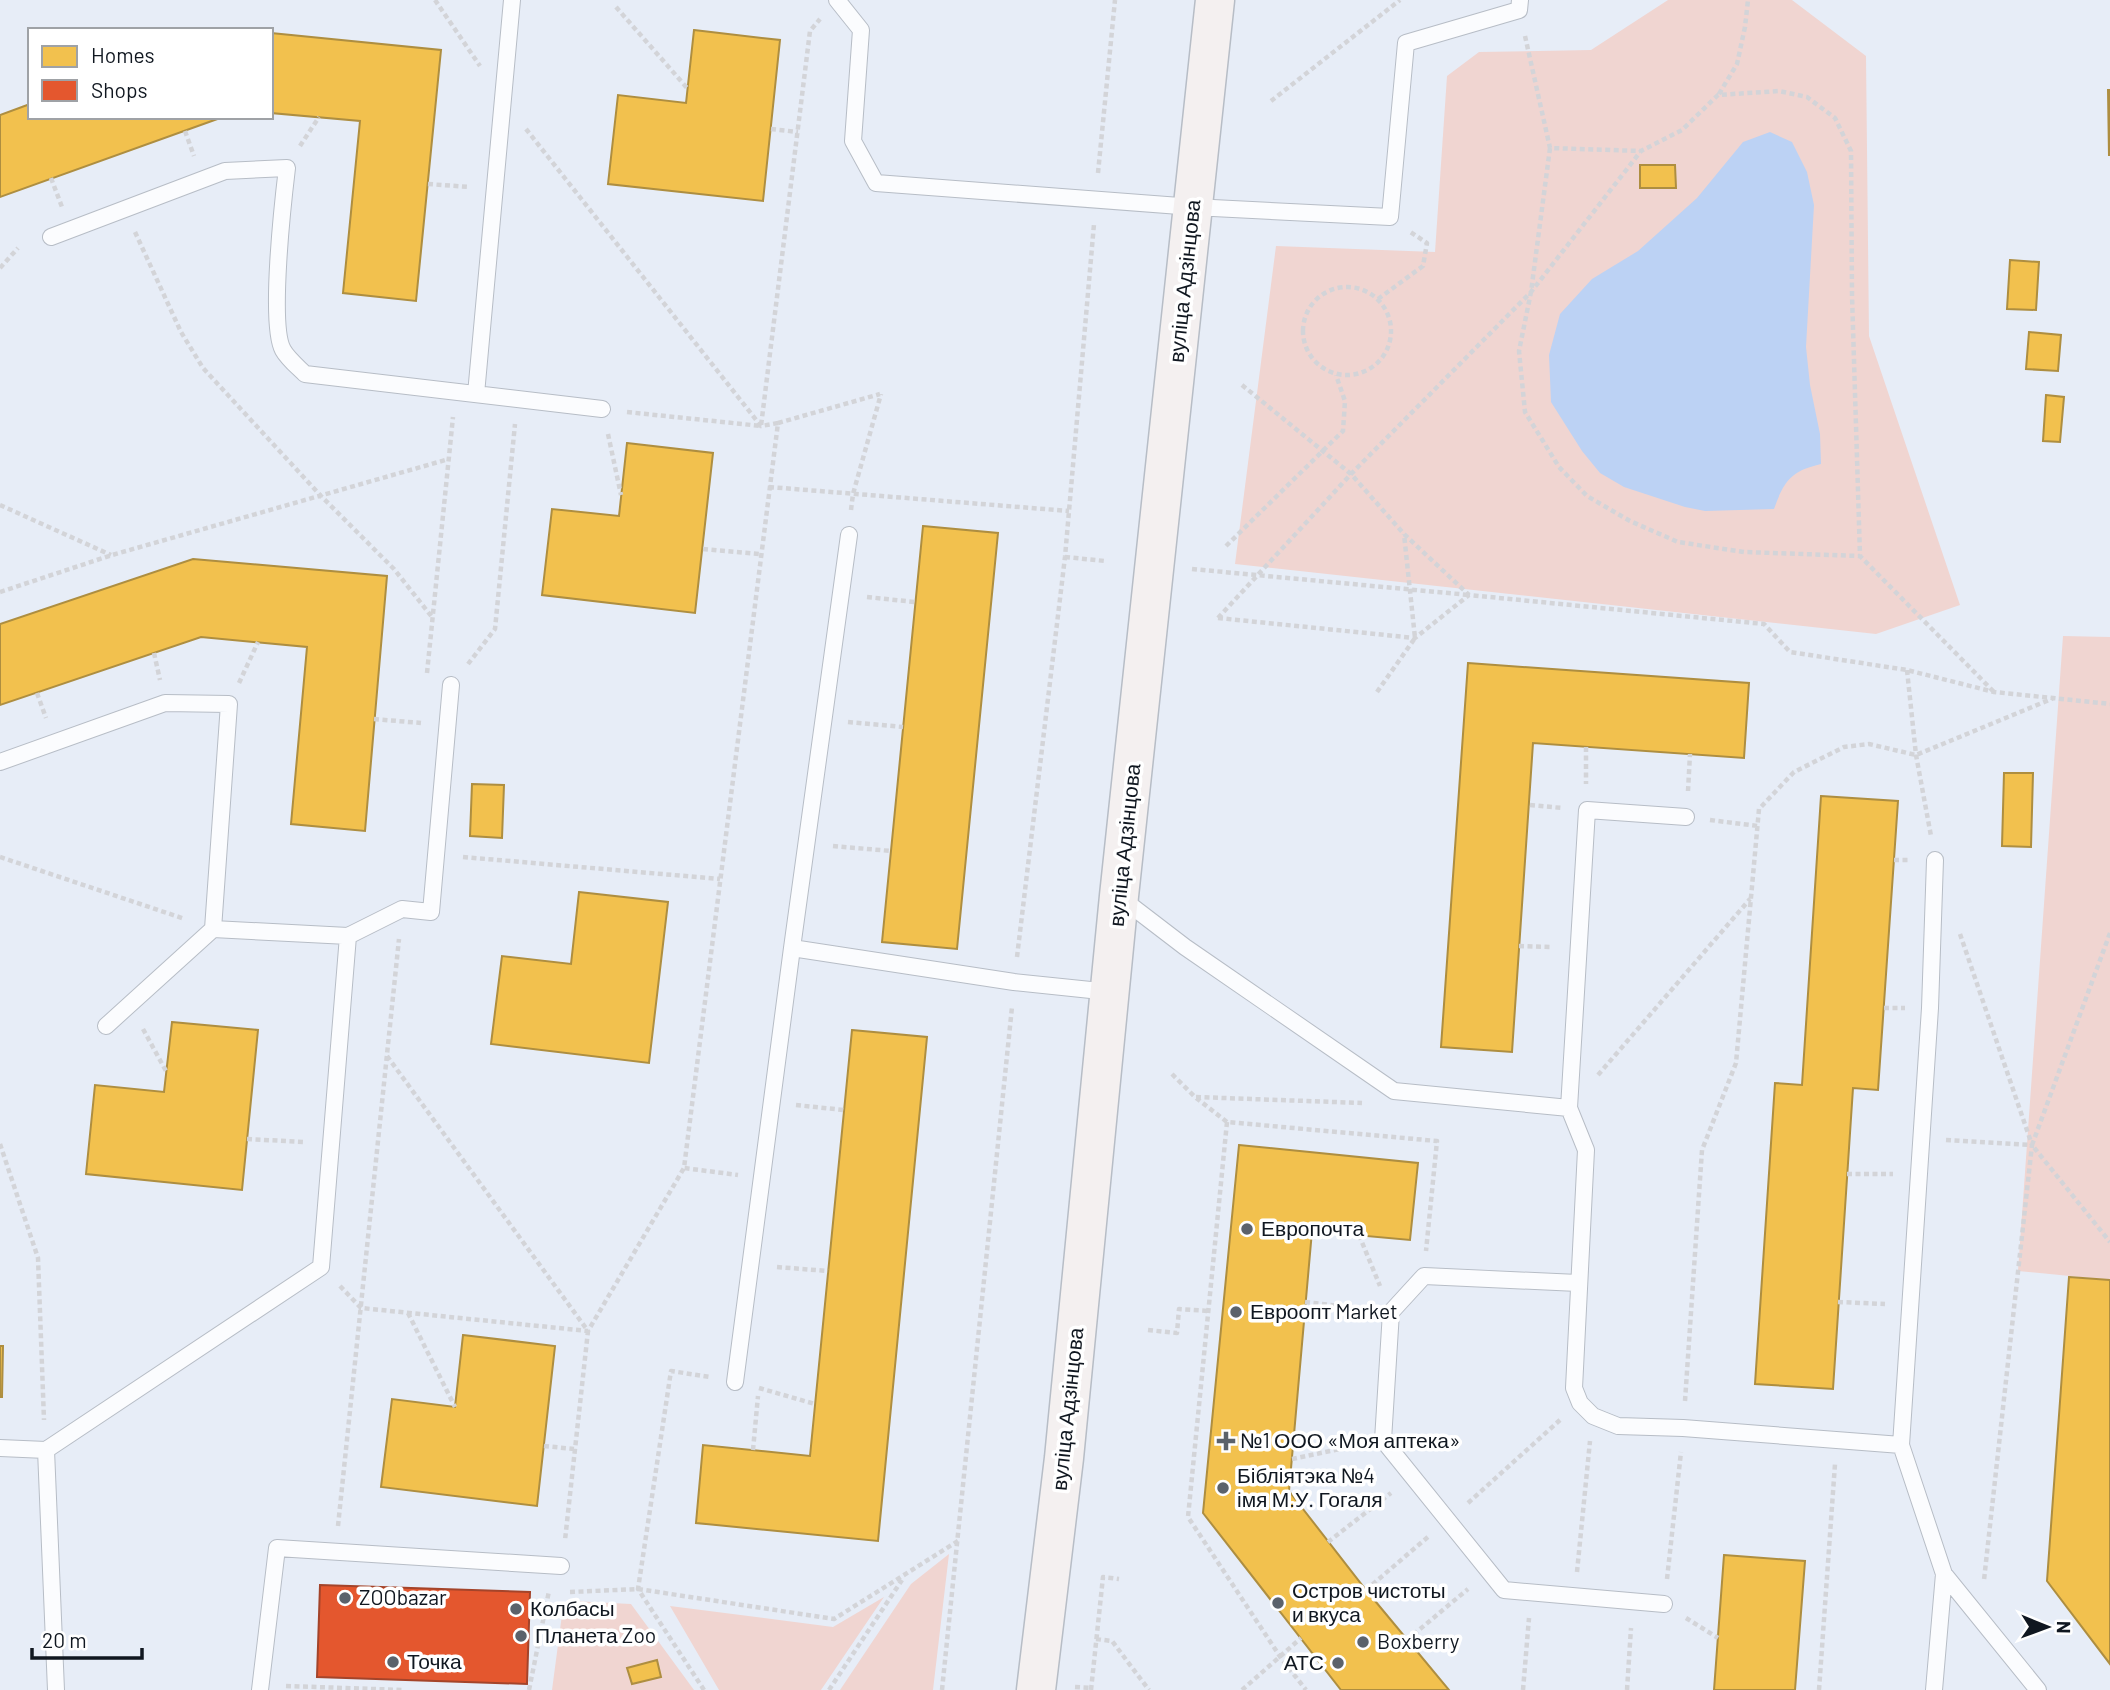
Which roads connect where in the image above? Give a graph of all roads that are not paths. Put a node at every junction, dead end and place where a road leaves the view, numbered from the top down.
1 (512, 0) edge
2 (837, 0) edge
3 (1215, 0) edge
4 (1519, 5) edge
5 (1193, 207) junction
6 (51, 237) dead end
7 (475, 394) junction
8 (602, 409) road end
9 (849, 535) dead end
10 (452, 685) road end
11 (0, 762) edge
12 (1686, 817) road end
13 (1935, 860) dead end
14 (1119, 896) junction
15 (213, 929) junction
16 (348, 936) junction
17 (792, 948) junction
18 (1110, 992) junction
19 (106, 1026) dead end
20 (1569, 1108) junction
21 (1578, 1283) junction
22 (735, 1381) road end
23 (1901, 1445) junction
24 (0, 1448) edge
25 (46, 1450) junction
26 (561, 1566) road end
27 (1944, 1574) junction
28 (1664, 1604) road end
29 (260, 1688) edge
30 (56, 1690) edge
31 (1036, 1690) edge
32 (1934, 1690) edge
33 (2038, 1690) edge

1 - 7 lane
2 - 5 lane
3 - 5 main road, вуліца Адзінцова
4 - 5 lane
5 - 14 main road, вуліца Адзінцова
6 - 7 lane
7 - 8 lane
9 - 17 lane
10 - 16 lane
11 - 15 lane
12 - 20 lane
13 - 23 lane
14 - 18 main road, вуліца Адзінцова
14 - 20 lane
15 - 16 lane
15 - 19 lane
16 - 25 lane
17 - 18 lane
17 - 22 lane
18 - 31 main road, вуліца Адзінцова
20 - 21 lane
21 - 23 lane
21 - 28 lane
23 - 27 lane
24 - 25 lane
25 - 30 lane
26 - 29 lane
27 - 32 lane
27 - 33 lane

